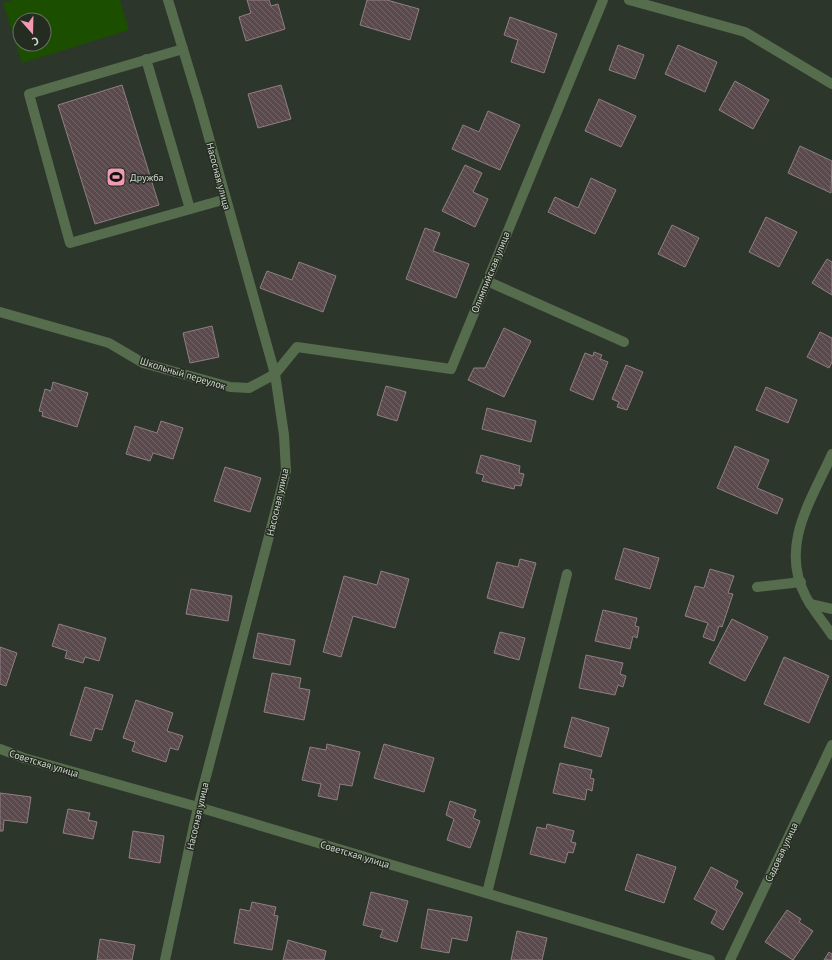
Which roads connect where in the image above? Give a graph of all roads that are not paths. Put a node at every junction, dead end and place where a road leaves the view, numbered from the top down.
1 (168, 0) edge
2 (602, 0) edge
3 (629, 0) edge
4 (183, 48) junction
5 (146, 59) junction
6 (832, 84) edge
7 (226, 199) junction
8 (190, 209) junction
9 (486, 282) junction
10 (0, 312) edge
11 (624, 342) dead end
12 (275, 374) junction
13 (832, 454) edge
14 (568, 574) dead end
15 (801, 582) junction
16 (757, 587) dead end
17 (810, 604) junction
18 (832, 609) edge
19 (832, 635) edge
20 (832, 745) edge
21 (0, 749) edge
22 (198, 807) junction
23 (487, 893) junction
24 (165, 960) edge
25 (710, 960) edge
26 (730, 960) edge

1 - 4 street, Насосная улица
2 - 9 street, Олимпийская улица
3 - 6 street
4 - 5 street
4 - 7 street, Насосная улица
5 - 8 street
5 - 8 street
7 - 8 street
7 - 12 street, Насосная улица
9 - 11 street
9 - 12 street, Олимпийская улица
10 - 12 street, Школьный переулок
12 - 22 street, Насосная улица
13 - 15 street
14 - 23 street
15 - 16 street
15 - 17 street
17 - 18 street
17 - 19 street
20 - 26 street, Садовая улица
21 - 22 street, Советская улица
22 - 23 street, Советская улица
22 - 24 street, Насосная улица
23 - 25 street, Советская улица

